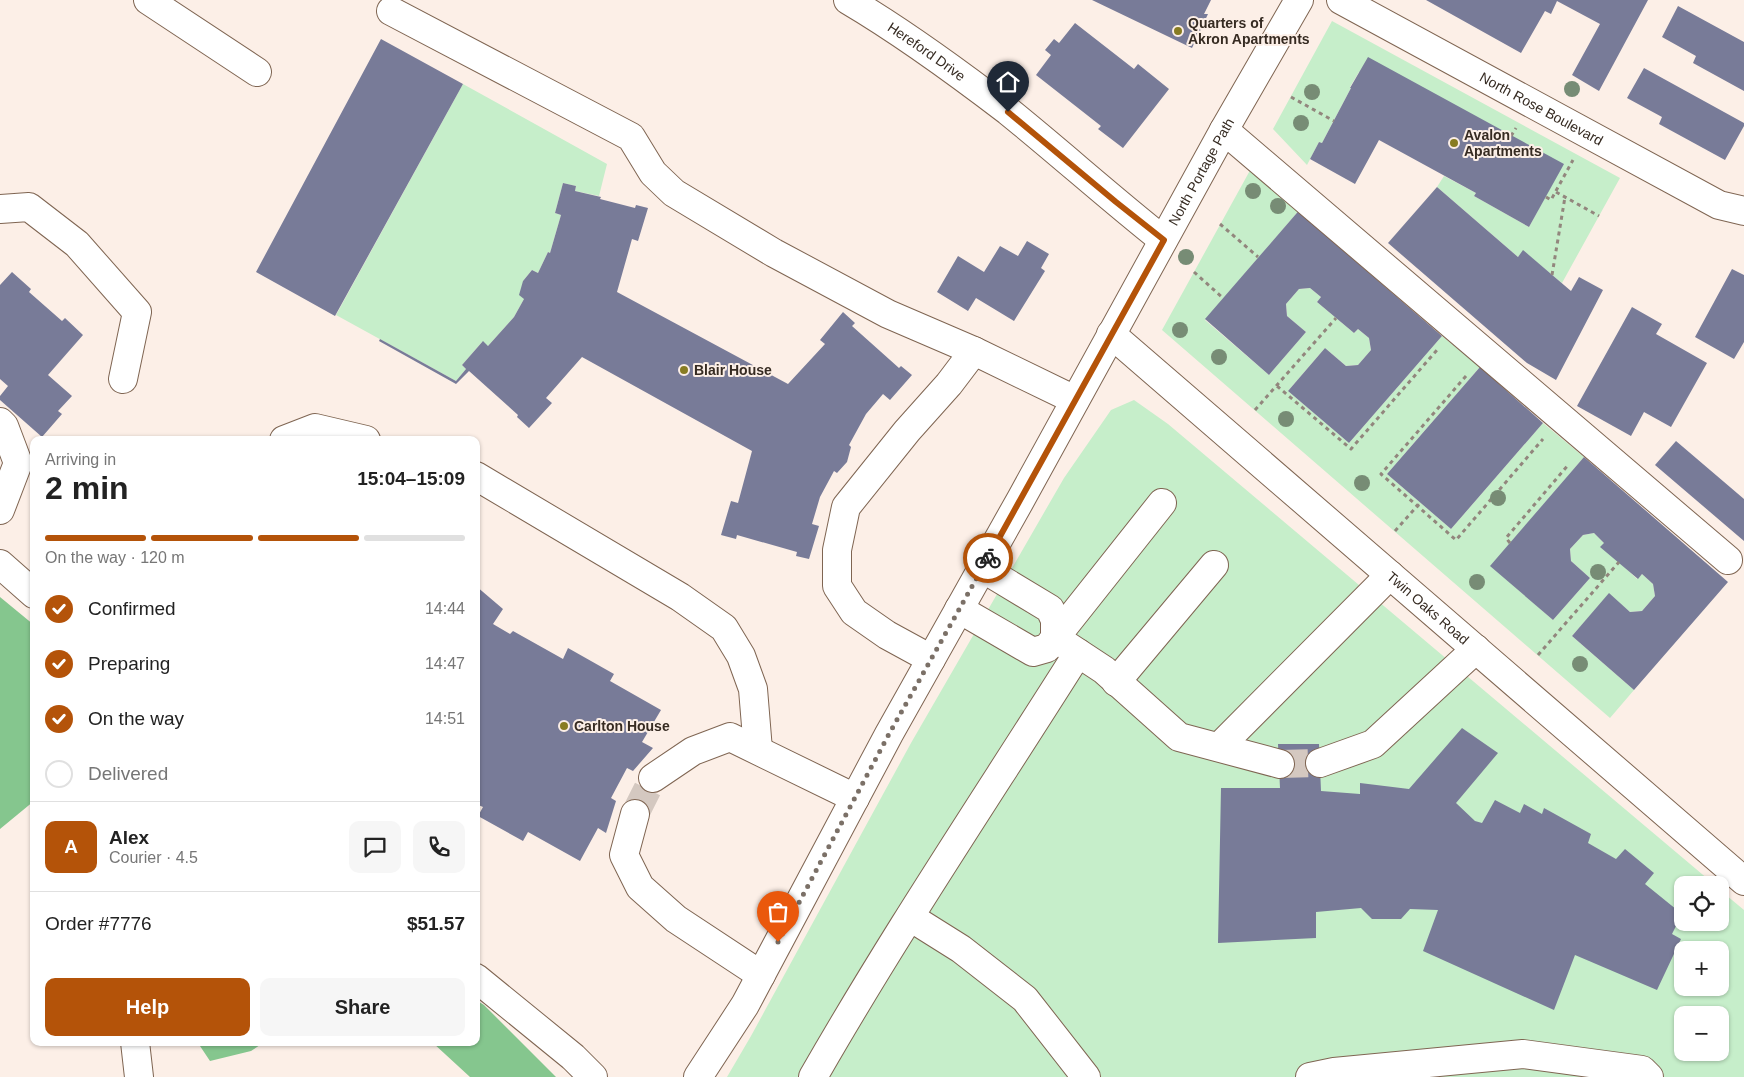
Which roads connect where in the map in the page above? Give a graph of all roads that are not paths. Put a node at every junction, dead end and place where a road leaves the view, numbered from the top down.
1 (148, 0) edge
2 (848, 0) edge
3 (1299, 0) edge
4 (1341, 0) edge
5 (391, 11) dead end
6 (257, 72) dead end
7 (1224, 130) junction
8 (0, 209) edge
9 (1744, 211) edge
10 (1164, 240) junction
11 (1112, 334) junction
12 (974, 351) junction
13 (123, 379) dead end
14 (1075, 400) junction
15 (0, 422) edge
16 (295, 436) edge
17 (349, 436) edge
18 (480, 478) edge
19 (1162, 503) dead end
20 (0, 510) edge
21 (1728, 560) dead end
22 (0, 564) edge
23 (1214, 565) dead end
24 (982, 568) junction
25 (1390, 575) junction
26 (30, 590) edge
27 (959, 609) junction
28 (1055, 638) junction
29 (1476, 649) junction
30 (1078, 653) junction
31 (931, 659) junction
32 (1116, 682) junction
33 (1220, 747) junction
34 (758, 750) junction
35 (1320, 763) tunnel mouth
36 (1280, 764) tunnel mouth
37 (654, 778) tunnel mouth
38 (855, 798) junction
39 (635, 814) tunnel mouth
40 (1744, 881) edge
41 (910, 917) junction
42 (761, 975) junction
43 (480, 981) edge
44 (135, 1046) edge
45 (139, 1077) edge
46 (593, 1077) edge
47 (698, 1077) edge
48 (813, 1077) edge
49 (1086, 1077) edge
50 (1310, 1077) edge
51 (1649, 1077) edge

1 - 6 main road
2 - 10 main road, Hereford Drive
3 - 7 main road, North Portage Path
4 - 9 main road, North Rose Boulevard
5 - 12 main road
7 - 10 main road, North Portage Path
7 - 21 main road
8 - 13 main road
10 - 11 main road, North Portage Path
11 - 14 main road, North Portage Path
11 - 25 main road, Twin Oaks Road
12 - 14 main road
12 - 31 main road
14 - 24 main road, North Portage Path
15 - 20 main road
16 - 17 main road
18 - 34 main road
19 - 28 main road
22 - 26 main road
23 - 32 main road
24 - 27 main road, North Portage Path
24 - 28 main road
25 - 29 main road, Twin Oaks Road
25 - 33 main road
27 - 28 main road
27 - 31 main road, North Portage Path
28 - 30 main road
29 - 35 main road
29 - 40 main road, Twin Oaks Road
30 - 32 main road
30 - 41 main road
31 - 38 main road, North Portage Path
32 - 33 main road
33 - 36 main road
34 - 37 main road
34 - 38 main road
38 - 42 main road, North Portage Path
39 - 42 main road
41 - 48 main road
41 - 49 main road
42 - 47 main road, North Portage Path
43 - 46 main road
44 - 45 main road
50 - 51 main road

